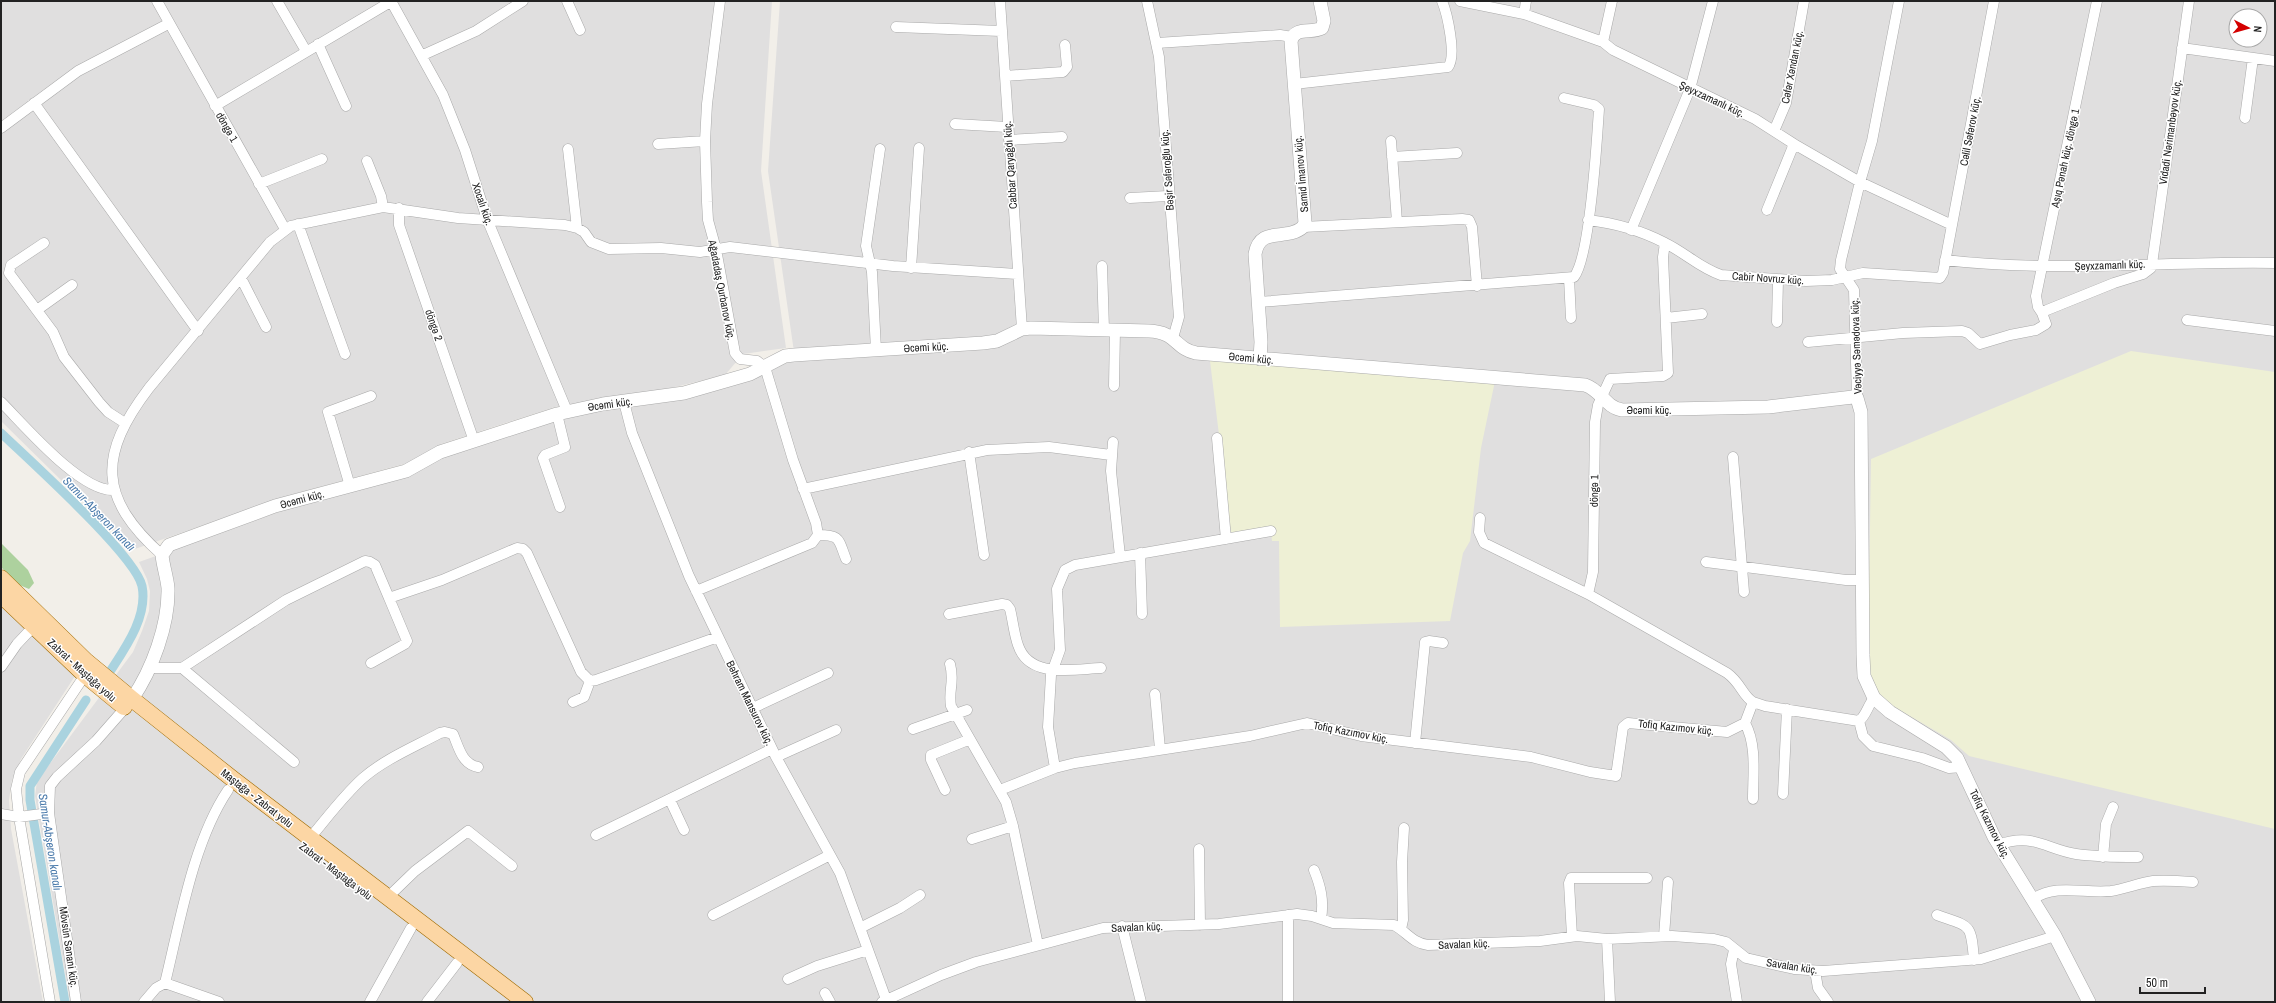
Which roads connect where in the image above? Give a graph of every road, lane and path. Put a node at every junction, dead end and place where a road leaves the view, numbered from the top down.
1 (157, 1) edge
2 (277, 1) edge
3 (391, 1) edge
4 (523, 1) edge
5 (567, 1) edge
6 (720, 1) edge
7 (1000, 1) edge
8 (1147, 1) edge
9 (1320, 1) edge
10 (1444, 1) edge
11 (1460, 1) edge
12 (1526, 1) edge
13 (1612, 1) edge
14 (1713, 1) edge
15 (1804, 1) edge
16 (1899, 1) edge
17 (1994, 1) edge
18 (2097, 1) edge
19 (2189, 1) edge
20 (1524, 14) junction
21 (168, 24) junction
22 (896, 27) dead end
23 (580, 30) dead end
24 (1001, 32) junction
25 (1292, 37) junction
26 (1603, 42) junction
27 (1157, 43) junction
28 (318, 44) junction
29 (1065, 45) dead end
30 (2182, 48) junction
31 (306, 52) junction
32 (422, 55) junction
33 (2253, 58) junction
34 (2275, 61) edge
35 (1005, 76) junction
36 (1294, 84) junction
37 (1690, 89) junction
38 (1564, 98) dead end
39 (34, 103) junction
40 (215, 106) junction
41 (346, 106) dead end
42 (2245, 118) dead end
43 (955, 124) dead end
44 (1007, 127) junction
45 (1, 128) edge
46 (1774, 131) junction
47 (1062, 137) dead end
48 (1008, 140) junction
49 (1391, 141) dead end
50 (705, 142) junction
51 (658, 144) dead end
52 (1794, 144) junction
53 (919, 148) dead end
54 (568, 149) dead end
55 (880, 149) dead end
56 (1457, 153) dead end
57 (1392, 157) junction
58 (322, 159) dead end
59 (367, 161) dead end
60 (1860, 182) junction
61 (259, 184) junction
62 (1168, 196) junction
63 (1130, 198) dead end
64 (382, 206) junction
65 (399, 208) junction
66 (1767, 210) dead end
67 (487, 220) junction
68 (1588, 220) junction
69 (1397, 222) junction
70 (298, 224) junction
71 (1952, 225) junction
72 (1303, 227) junction
73 (577, 228) junction
74 (285, 229) junction
75 (1631, 230) junction
76 (44, 243) dead end
77 (1665, 243) junction
78 (716, 249) junction
79 (1945, 260) junction
80 (870, 263) junction
81 (2275, 263) edge
82 (2152, 264) junction
83 (1102, 266) dead end
84 (2042, 267) junction
85 (911, 268) junction
86 (1017, 274) junction
87 (1844, 276) junction
88 (241, 278) junction
89 (1569, 278) junction
90 (1778, 280) junction
91 (72, 285) dead end
92 (1476, 286) junction
93 (1259, 302) junction
94 (37, 310) junction
95 (2042, 313) junction
96 (1702, 314) dead end
97 (1571, 318) dead end
98 (1666, 318) junction
99 (2187, 320) dead end
100 (1777, 322) dead end
101 (266, 327) dead end
102 (1022, 329) junction
103 (1110, 330) junction
104 (198, 331) junction
105 (2275, 331) edge
106 (1174, 338) junction
107 (1855, 338) junction
108 (1808, 342) dead end
109 (876, 350) junction
110 (345, 354) dead end
111 (1260, 359) junction
112 (765, 367) junction
113 (1114, 386) dead end
114 (371, 396) dead end
115 (1601, 396) junction
116 (1857, 398) junction
117 (1, 402) edge
118 (624, 402) junction
119 (562, 412) junction
120 (124, 423) junction
121 (1217, 438) dead end
122 (474, 441) junction
123 (1113, 442) dead end
124 (969, 452) junction
125 (1111, 455) junction
126 (1733, 457) dead end
127 (350, 486) junction
128 (803, 488) junction
129 (113, 490) junction
130 (560, 507) dead end
131 (1480, 518) dead end
132 (1271, 531) dead end
133 (818, 535) junction
134 (1226, 539) junction
135 (1140, 553) junction
136 (162, 555) junction
137 (984, 556) dead end
138 (1120, 556) junction
139 (846, 559) dead end
140 (1706, 562) dead end
141 (1743, 567) junction
142 (1, 578) edge
143 (1863, 580) junction
144 (696, 591) junction
145 (1744, 592) dead end
146 (1588, 594) junction
147 (1, 595) edge
148 (389, 598) junction
149 (949, 614) dead end
150 (1142, 614) dead end
151 (34, 626) junction
152 (718, 637) junction
153 (1443, 643) dead end
154 (371, 663) dead end
155 (950, 664) dead end
156 (1, 667) edge
157 (151, 668) junction
158 (182, 668) junction
159 (1101, 668) dead end
160 (1052, 669) junction
161 (828, 673) dead end
162 (85, 675) junction
163 (590, 681) junction
164 (1155, 694) dead end
165 (1874, 698) junction
166 (573, 702) dead end
167 (1753, 702) junction
168 (128, 704) junction
169 (753, 708) junction
170 (967, 710) dead end
171 (1787, 710) junction
172 (954, 716) junction
173 (1859, 721) junction
174 (1745, 723) junction
175 (914, 729) dead end
176 (836, 730) dead end
177 (968, 740) junction
178 (1415, 743) junction
179 (1160, 748) junction
180 (774, 753) junction
181 (294, 762) dead end
182 (478, 767) dead end
183 (1962, 767) junction
184 (1056, 768) junction
185 (228, 790) junction
186 (945, 790) dead end
187 (1000, 790) junction
188 (1783, 794) dead end
189 (1753, 799) dead end
190 (670, 800) junction
191 (2113, 807) dead end
192 (49, 813) junction
193 (1, 814) edge
194 (19, 817) junction
195 (1013, 826) junction
196 (1404, 828) dead end
197 (684, 830) dead end
198 (596, 835) dead end
199 (310, 838) junction
200 (972, 839) dead end
201 (1998, 845) junction
202 (1199, 849) dead end
203 (830, 855) junction
204 (2103, 857) junction
205 (2138, 857) dead end
206 (512, 866) dead end
207 (1314, 870) dead end
208 (1647, 878) dead end
209 (1668, 882) dead end
210 (2193, 882) dead end
211 (920, 895) dead end
212 (387, 898) junction
213 (2033, 899) junction
214 (1288, 915) junction
215 (1937, 915) dead end
216 (713, 916) dead end
217 (1321, 919) junction
218 (1200, 925) junction
219 (1122, 926) junction
220 (411, 928) junction
221 (860, 928) junction
222 (1401, 929) junction
223 (1572, 936) junction
224 (1664, 936) junction
225 (2055, 936) junction
226 (1607, 939) junction
227 (1038, 945) junction
228 (868, 950) junction
229 (1734, 950) junction
230 (1974, 960) junction
231 (457, 963) junction
232 (1815, 971) junction
233 (788, 979) dead end
234 (165, 983) junction
235 (885, 1001) edge
236 (50, 1002) edge
237 (76, 1002) edge
238 (144, 1002) edge
239 (219, 1002) edge
240 (370, 1002) edge
241 (427, 1002) edge
242 (509, 1002) edge
243 (526, 1002) edge
244 (1141, 1002) edge
245 (1288, 1002) edge
246 (1610, 1002) edge
247 (1737, 1002) edge
248 (1828, 1002) edge
249 (2089, 1002) edge

1 - 21 street, döngə 1
2 - 31 street
3 - 28 street
3 - 32 street, Xocalı küç.
4 - 32 street
5 - 23 street
6 - 50 street, Ağadadaş Qurbanov küç.
7 - 24 street, Cabbar Qaryağdı küç.
8 - 27 street, Bəşir Səfəroğlu küç.
9 - 25 street
10 - 36 street
11 - 20 street, Şeyxzamanlı küç.
12 - 20 street
13 - 26 street
14 - 37 street
15 - 46 street, Cəfər Xəndan küç.
16 - 60 street, Vəciyyə Səmədova küç.
17 - 71 street, Cəlil Səfərov küç.
18 - 84 street, Aşıq Pənah küç. döngə 1
19 - 30 street, Vidadi Nərimanbəyov küç.
20 - 26 street, Şeyxzamanlı küç.
21 - 39 street
21 - 40 street, döngə 1
22 - 24 street
24 - 35 street, Cabbar Qaryağdı küç.
25 - 27 street
25 - 36 street, Samid İmanov küç.
26 - 37 street, Şeyxzamanlı küç.
27 - 62 street, Bəşir Səfəroğlu küç.
28 - 31 street
28 - 41 street
29 - 35 street
30 - 33 street
30 - 82 street, Vidadi Nərimanbəyov küç.
31 - 40 street
32 - 67 street, Xocalı küç.
33 - 34 street
33 - 42 street
35 - 44 street, Cabbar Qaryağdı küç.
36 - 72 street, Samid İmanov küç.
37 - 46 street, Şeyxzamanlı küç.
37 - 75 street
38 - 68 street
39 - 45 street
39 - 104 street
40 - 61 street, döngə 1
43 - 44 street
44 - 48 street, Cabbar Qaryağdı küç.
46 - 52 street, Şeyxzamanlı küç.
47 - 48 street
48 - 86 street, Cabbar Qaryağdı küç.
49 - 57 street
50 - 51 street
50 - 78 street, Ağadadaş Qurbanov küç.
52 - 60 street, Şeyxzamanlı küç.
52 - 66 street
53 - 85 street
54 - 73 street
55 - 80 street
56 - 57 street
57 - 69 street
58 - 61 street
59 - 64 street
60 - 71 street, Şeyxzamanlı küç.
60 - 87 street, Vəciyyə Səmədova küç.
61 - 74 street, döngə 1
62 - 63 street
62 - 106 street, Bəşir Səfəroğlu küç.
64 - 65 street
64 - 70 street
65 - 67 street
65 - 122 street, döngə 2
67 - 73 street
67 - 119 street, Xocalı küç.
68 - 75 street, Cabir Novruz küç.
68 - 89 street
69 - 72 street
69 - 92 street
70 - 74 street
70 - 110 street
71 - 79 street, Cəlil Səfərov küç.
72 - 93 street, Samid İmanov küç.
73 - 78 street
74 - 88 street
75 - 77 street, Cabir Novruz küç.
76 - 94 street
77 - 90 street, Cabir Novruz küç.
77 - 98 street, döngə 1
78 - 80 street
78 - 112 street, Ağadadaş Qurbanov küç.
79 - 84 street, Şeyxzamanlı küç.
79 - 87 street, Cabir Novruz küç.
80 - 85 street
80 - 109 street
81 - 82 street, Şeyxzamanlı küç.
82 - 84 street, Şeyxzamanlı küç.
82 - 95 street
83 - 103 street
84 - 95 street, Aşıq Pənah küç. döngə 1
85 - 86 street
86 - 102 street, Cabbar Qaryağdı küç.
87 - 90 street, Cabir Novruz küç.
87 - 107 street, Vəciyyə Səmədova küç.
88 - 101 street
88 - 104 street
89 - 92 street
89 - 97 street
90 - 100 street
91 - 94 street
92 - 93 street
93 - 111 street, Samid İmanov küç.
94 - 120 street
95 - 107 street
96 - 98 street
98 - 115 street, döngə 1
99 - 105 street
102 - 103 street, Əcəmi küç.
102 - 109 street, Əcəmi küç.
103 - 106 street, Əcəmi küç.
103 - 113 street
104 - 120 street
106 - 111 street, Əcəmi küç.
107 - 108 street
107 - 116 street, Vəciyyə Səmədova küç.
109 - 112 street, Əcəmi küç.
111 - 115 street, Əcəmi küç.
112 - 118 street, Əcəmi küç.
112 - 128 street
114 - 127 street
115 - 116 street, Əcəmi küç.
115 - 146 street, döngə 1
116 - 143 street, Vəciyyə Səmədova küç.
117 - 129 street
118 - 119 street, Əcəmi küç.
118 - 144 street, Bəhram Mansurov küç.
119 - 122 street, Əcəmi küç.
119 - 130 street, Xocalı küç.
120 - 129 street
121 - 134 street
122 - 127 street, Əcəmi küç.
123 - 125 street
124 - 125 street
124 - 128 street
124 - 137 street
125 - 138 street
126 - 141 street
127 - 136 street, Əcəmi küç.
128 - 133 street
129 - 136 street
131 - 146 street
132 - 134 street
133 - 139 street
133 - 144 street
134 - 135 street
135 - 138 street
135 - 150 street
136 - 157 street
138 - 160 street
140 - 141 street
141 - 143 street
141 - 145 street
142 - 168 main road, Maştağa - Zabrat yolu
143 - 165 street, Vəciyyə Səmədova küç.
144 - 152 street, Bəhram Mansurov küç.
146 - 167 street
147 - 151 main road, Zabrat - Maştağa yolu
148 - 154 street
148 - 158 street
148 - 163 street
149 - 160 street
151 - 156 street
151 - 162 main road, Zabrat - Maştağa yolu
152 - 163 street
152 - 169 street, Bəhram Mansurov küç.
153 - 178 street
155 - 172 street
157 - 158 street
157 - 168 street
158 - 181 street
159 - 160 street
160 - 184 street
161 - 169 street
162 - 168 main road, Zabrat - Maştağa yolu
162 - 194 street
163 - 166 street
164 - 179 street
165 - 173 street
165 - 183 street, Tofiq Kazımov küç.
167 - 171 street
167 - 174 street
168 - 185 main road, Zabrat - Maştağa yolu
168 - 192 street, Mövsün Sənani küç.
168 - 199 main road, Maştağa - Zabrat yolu
169 - 180 street, Bəhram Mansurov küç.
170 - 172 street
171 - 173 street
171 - 188 street
172 - 175 street
172 - 177 street
173 - 183 street
174 - 178 street, Tofiq Kazımov küç.
174 - 189 street
176 - 180 street
177 - 186 street
177 - 187 street
178 - 179 street, Tofiq Kazımov küç.
179 - 184 street, Tofiq Kazımov küç.
180 - 190 street
180 - 203 street, Bəhram Mansurov küç.
182 - 199 street
183 - 201 street, Tofiq Kazımov küç.
184 - 187 street, Tofiq Kazımov küç.
185 - 220 main road, Zabrat - Maştağa yolu
185 - 234 street
187 - 195 street
190 - 197 street
190 - 198 street
191 - 204 street
192 - 194 street
192 - 237 street, Mövsün Sənani küç.
193 - 194 street
194 - 236 street
195 - 200 street
195 - 227 street
196 - 222 street
199 - 212 main road, Maştağa - Zabrat yolu
201 - 204 street
201 - 213 street, Tofiq Kazımov küç.
202 - 218 street
203 - 216 street
203 - 221 street, Bəhram Mansurov küç.
204 - 205 street
206 - 212 street
207 - 217 street
208 - 223 street
209 - 224 street
210 - 213 street
211 - 221 street
212 - 243 main road, Maştağa - Zabrat yolu
213 - 225 street, Tofiq Kazımov küç.
214 - 217 street, Savalan küç.
214 - 218 street, Savalan küç.
214 - 245 street
215 - 230 street
217 - 222 street, Savalan küç.
218 - 219 street, Savalan küç.
219 - 227 street, Savalan küç.
219 - 244 street
220 - 231 main road, Zabrat - Maştağa yolu
220 - 240 street
221 - 228 street, Bəhram Mansurov küç.
222 - 223 street, Savalan küç.
223 - 226 street, Savalan küç.
224 - 226 street, Savalan küç.
224 - 229 street, Savalan küç.
225 - 230 street, Savalan küç.
225 - 249 street, Tofiq Kazımov küç.
226 - 246 street
227 - 235 street, Savalan küç.
228 - 233 street
228 - 235 street, Bəhram Mansurov küç.
229 - 232 street, Savalan küç.
229 - 247 street
230 - 232 street, Savalan küç.
231 - 241 street
231 - 242 main road, Zabrat - Maştağa yolu
232 - 248 street
234 - 238 street
234 - 239 street

